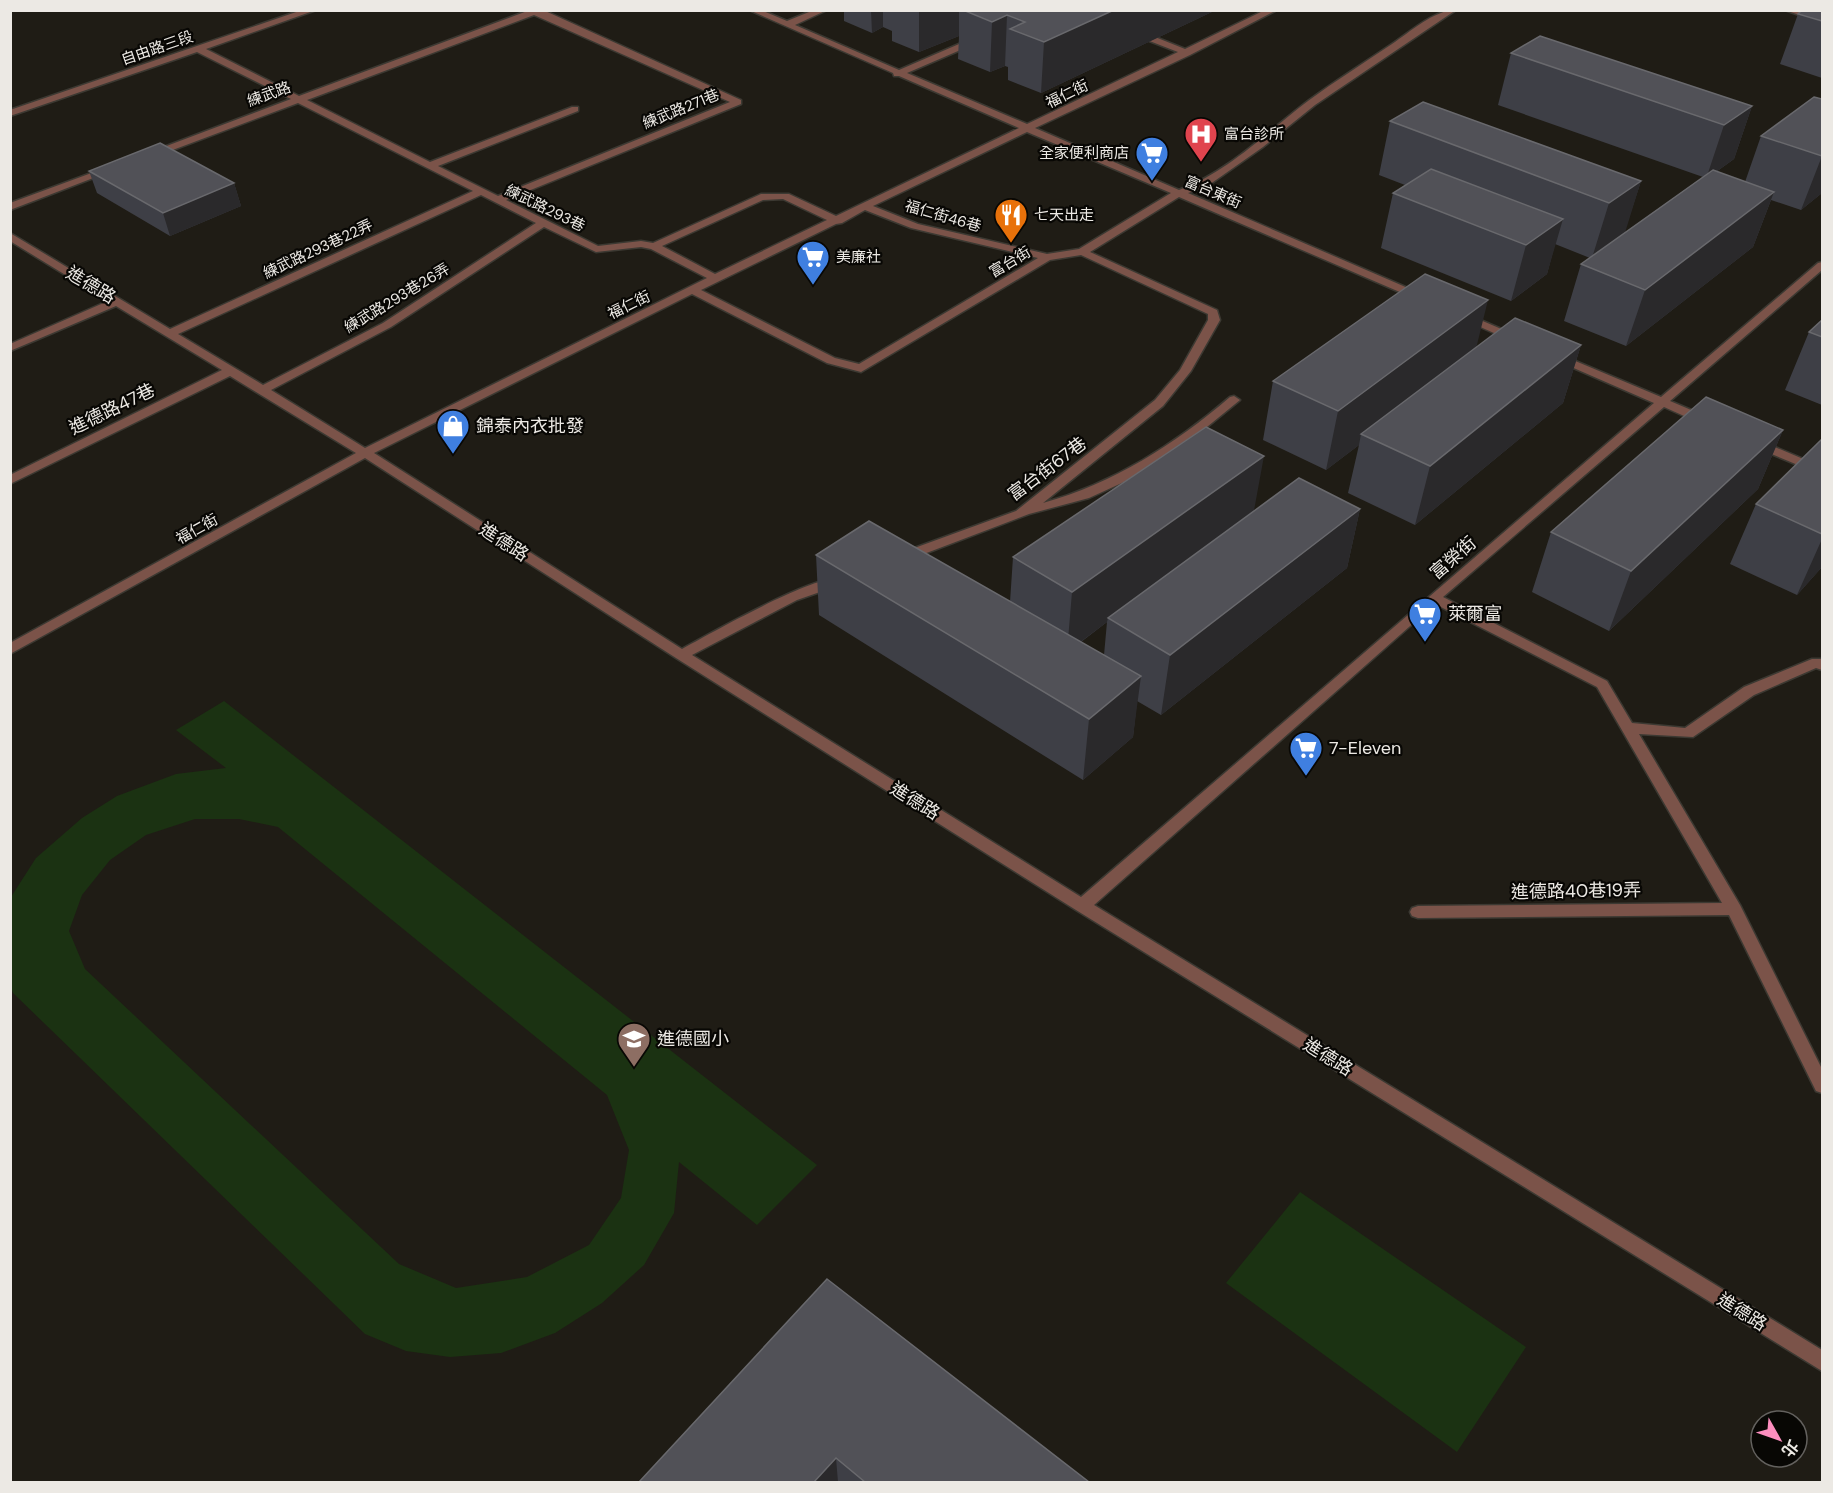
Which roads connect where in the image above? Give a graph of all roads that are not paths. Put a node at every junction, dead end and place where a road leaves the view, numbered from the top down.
1 (312, 10) edge
2 (753, 10) edge
3 (823, 10) edge
4 (1273, 10) edge
5 (1452, 10) edge
6 (1789, 10) edge
7 (537, 11) edge
8 (1822, 21) edge
9 (786, 25) junction
10 (1132, 32) dead end
11 (969, 43) edge
12 (198, 49) junction
13 (1187, 52) junction
14 (897, 74) junction
15 (298, 100) junction
16 (575, 109) dead end
17 (10, 113) edge
18 (1028, 130) junction
19 (143, 158) edge
20 (121, 166) edge
21 (429, 166) junction
22 (479, 192) junction
23 (1177, 194) junction
24 (497, 201) junction
25 (10, 207) edge
26 (867, 207) junction
27 (838, 220) junction
28 (543, 223) junction
29 (10, 236) edge
30 (654, 246) junction
31 (1082, 252) junction
32 (1047, 257) junction
33 (1822, 265) edge
34 (716, 278) junction
35 (693, 290) junction
36 (117, 301) junction
37 (1435, 304) edge
38 (1457, 313) edge
39 (171, 333) junction
40 (1532, 346) edge
41 (10, 348) edge
42 (1543, 351) edge
43 (230, 371) junction
44 (263, 390) junction
45 (1234, 400) dead end
46 (1661, 402) junction
47 (1715, 425) edge
48 (1747, 439) edge
49 (365, 453) junction
50 (1822, 471) edge
51 (10, 480) edge
52 (1021, 514) junction
53 (890, 561) edge
54 (847, 577) edge
55 (1434, 598) junction
56 (10, 649) edge
57 (681, 655) junction
58 (1822, 665) edge
59 (1628, 728) junction
60 (1082, 906) junction
61 (1734, 909) junction
62 (1418, 912) dead end
63 (1822, 1086) edge
64 (1822, 1361) edge

1 - 12 street, 自由路三段
2 - 9 street, 富台東街
3 - 9 street
4 - 13 street, 福仁街
5 - 23 street, 富台街
6 - 8 street
7 - 15 street, 練武路
7 - 24 street, 練武路271巷
9 - 14 street, 富台東街
10 - 13 street
11 - 14 street
12 - 15 street, 練武路293巷
12 - 17 street, 自由路三段
13 - 18 street, 福仁街
14 - 18 street, 富台東街
15 - 19 street, 練武路
15 - 21 street, 練武路293巷
16 - 21 street
18 - 23 street, 富台東街
18 - 26 street, 福仁街
20 - 25 street
21 - 22 street, 練武路293巷
22 - 24 street, 練武路293巷
22 - 39 street, 練武路293巷22弄
23 - 31 street, 富台街
23 - 37 street, 富台東街
24 - 28 street, 練武路293巷
26 - 27 street, 福仁街
26 - 32 street, 福仁街46巷
27 - 30 street, 練武路293巷
27 - 34 street, 福仁街
28 - 30 street, 練武路293巷
28 - 44 street, 練武路293巷26弄
29 - 36 street, 進德路
30 - 34 street, 練武路293巷
31 - 32 street, 富台街
31 - 52 street, 富台街67巷
32 - 35 street, 富台街
33 - 46 street, 富榮街
34 - 35 street, 福仁街
35 - 49 street, 福仁街
36 - 39 street, 進德路
36 - 41 street
38 - 40 street
39 - 43 street, 進德路
42 - 46 street
43 - 44 street, 進德路
43 - 51 street, 進德路47巷
44 - 49 street, 進德路
45 - 52 street
46 - 47 street
46 - 55 street, 富榮街
48 - 50 street
49 - 56 street, 福仁街
49 - 57 street, 進德路
52 - 53 street, 富台街67巷
54 - 57 street
55 - 59 street
55 - 60 street, 富榮街
57 - 60 street, 進德路
58 - 59 street
59 - 61 street
60 - 64 street, 進德路
61 - 62 street, 進德路40巷19弄
61 - 63 street

